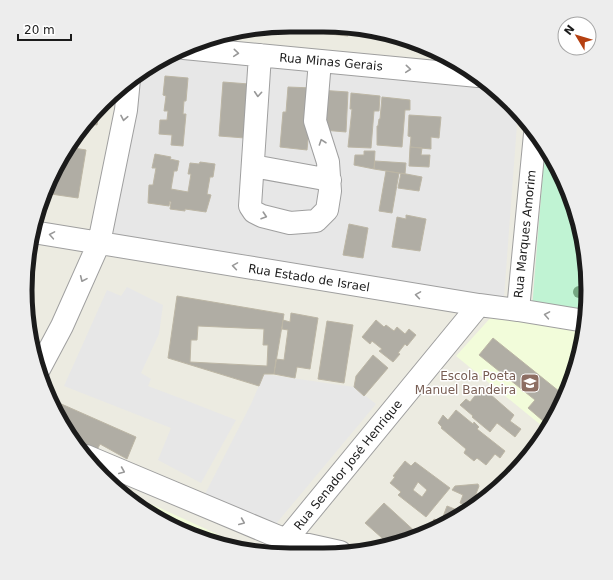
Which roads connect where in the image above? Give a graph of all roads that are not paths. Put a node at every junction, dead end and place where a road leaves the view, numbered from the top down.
1 (198, 49) edge
2 (260, 55) junction
3 (320, 61) junction
4 (466, 75) edge
5 (128, 89) edge
6 (534, 142) edge
7 (253, 166) junction
8 (330, 180) junction
9 (39, 233) edge
10 (99, 243) junction
11 (479, 305) junction
12 (518, 310) junction
13 (579, 320) edge
14 (43, 362) edge
15 (97, 461) edge
16 (281, 546) edge
17 (301, 548) edge

1 -> 2 street, Rua Minas Gerais
2 - 3 street, Rua Minas Gerais
2 -> 7 street
3 -> 4 street, Rua Minas Gerais
8 -> 3 street
5 -> 10 street
6 - 12 street, Rua Marques Amorim
7 - 8 street
7 -> 8 street
10 -> 9 street, Rua Estado de Israel
11 -> 10 street, Rua Estado de Israel
10 -> 14 street
11 - 12 street, Rua Estado de Israel
11 - 16 street, Rua Senador José Henrique
13 -> 12 street, Rua Estado de Israel
15 -> 16 street
16 - 17 street

